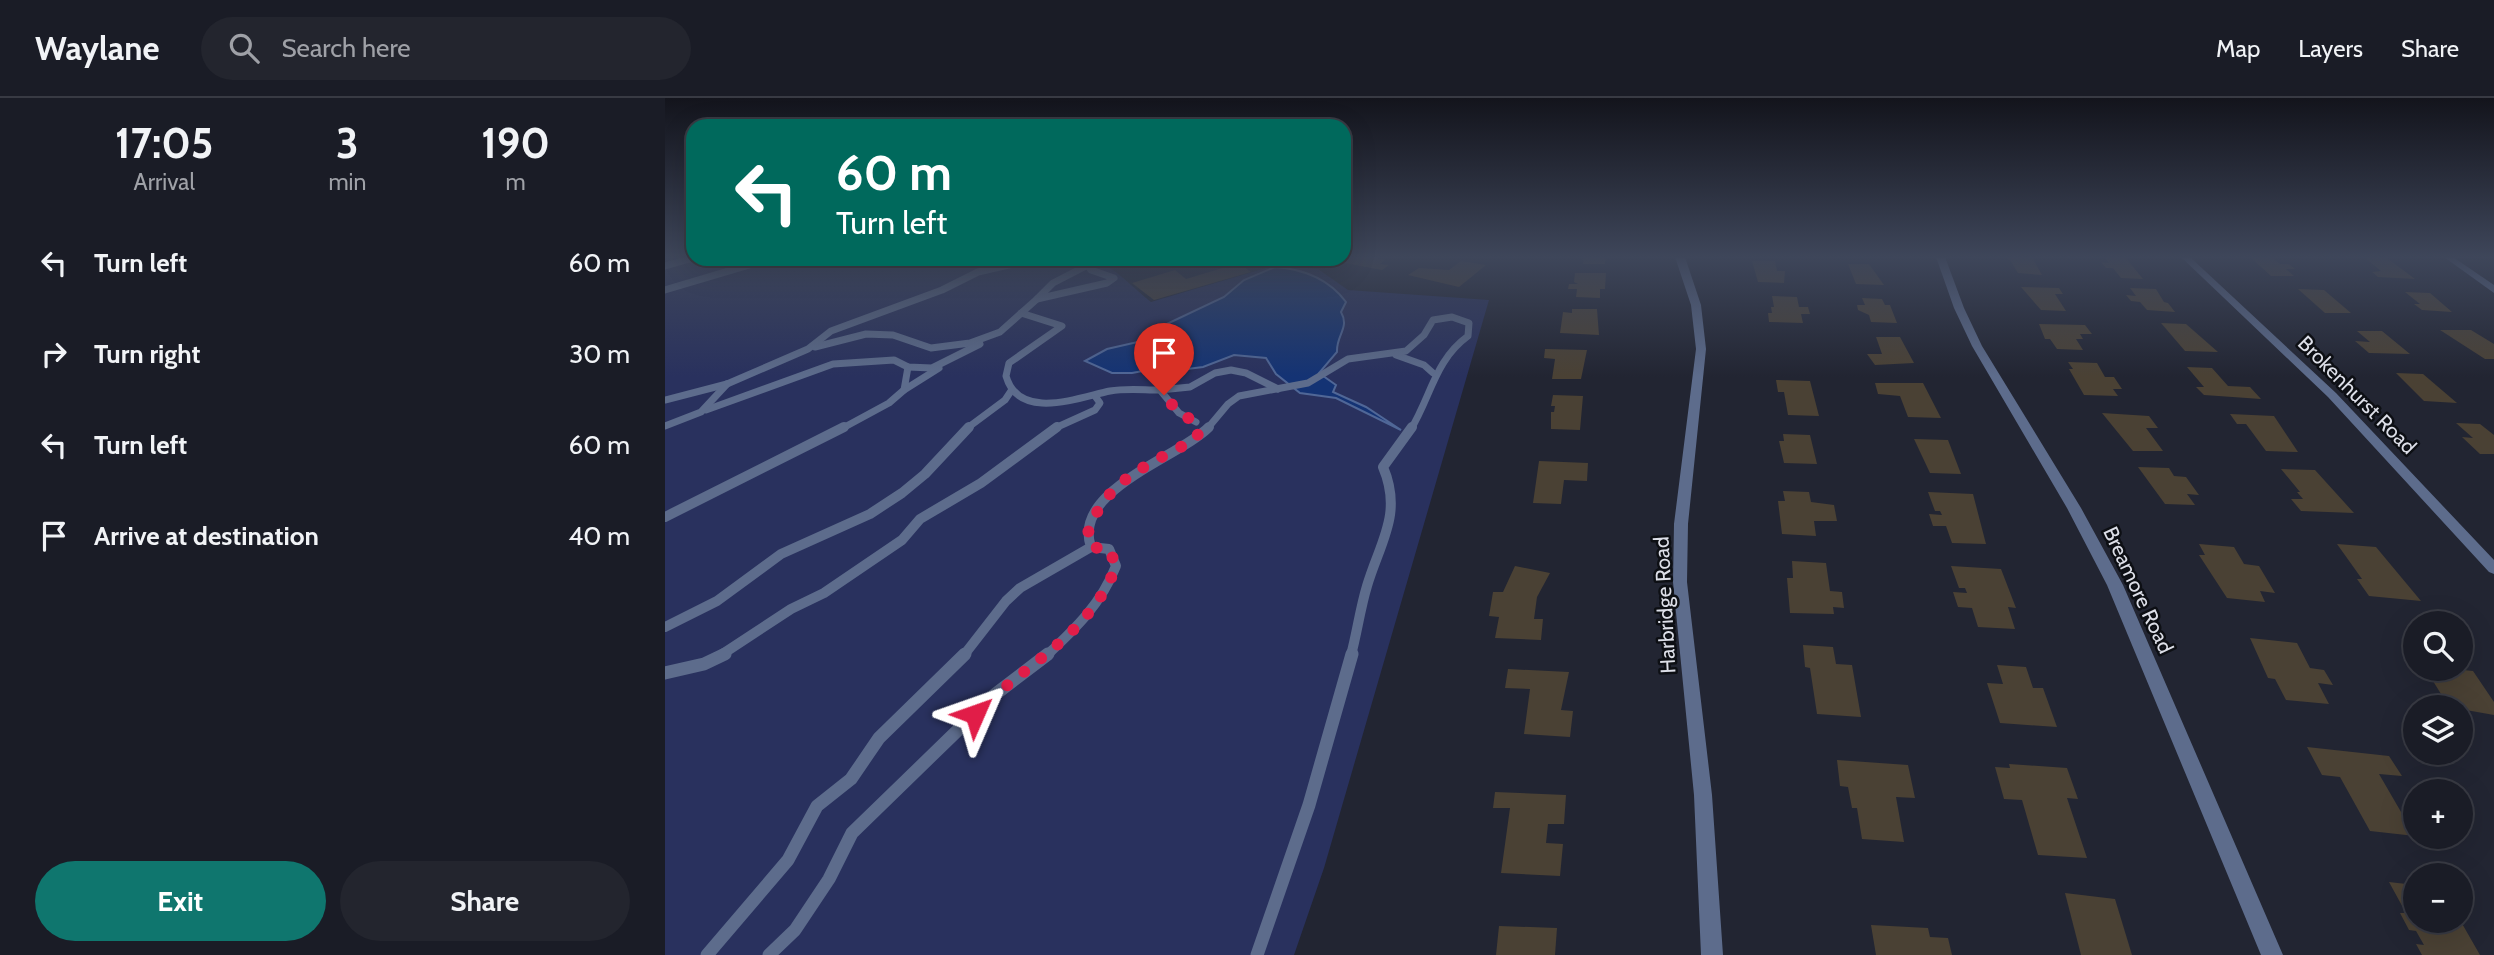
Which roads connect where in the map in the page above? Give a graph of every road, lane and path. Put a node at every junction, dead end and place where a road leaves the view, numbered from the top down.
1 (923, 297) edge
2 (1046, 297) edge
3 (1693, 297) edge
4 (1955, 297) edge
5 (2228, 297) edge
6 (1037, 299) joint
7 (1021, 313) junction
8 (986, 339) junction
9 (808, 349) junction
10 (1395, 355) junction
11 (943, 365) junction
12 (908, 367) junction
13 (1433, 373) junction
14 (727, 384) junction
15 (1284, 389) junction
16 (904, 390) junction
17 (1160, 390) junction
18 (1011, 391) junction
19 (1095, 396) junction
20 (665, 400) edge
21 (706, 410) junction
22 (1217, 419) junction
23 (1196, 422) junction
24 (665, 426) edge
25 (1198, 437) junction
26 (665, 517) edge
27 (1091, 547) junction
28 (2494, 569) edge
29 (665, 627) edge
30 (665, 673) edge
31 (707, 955) edge
32 (769, 955) edge
33 (1257, 955) edge
34 (1712, 955) edge
35 (2272, 955) edge

1 - 9 lane
2 - 6 lane
3 - 34 street, Harbridge Road
4 - 35 street, Breamore Road
5 - 28 street, Brokenhurst Road
6 - 7 lane
7 - 8 lane
7 - 18 lane
8 - 9 lane
8 - 11 lane
9 - 14 lane
10 - 13 lane
10 - 13 lane
10 - 15 lane
11 - 12 lane
11 - 16 lane
12 - 16 lane
12 - 21 lane
13 - 33 lane
14 - 20 lane
14 - 21 lane
15 - 17 lane
15 - 22 lane
16 - 26 lane
17 - 19 lane
17 - 23 lane
18 - 19 lane
18 - 29 lane
19 - 30 lane
21 - 24 lane
22 - 23 lane
22 - 25 lane
23 - 25 lane
25 - 27 lane
27 - 31 lane
27 - 32 lane

